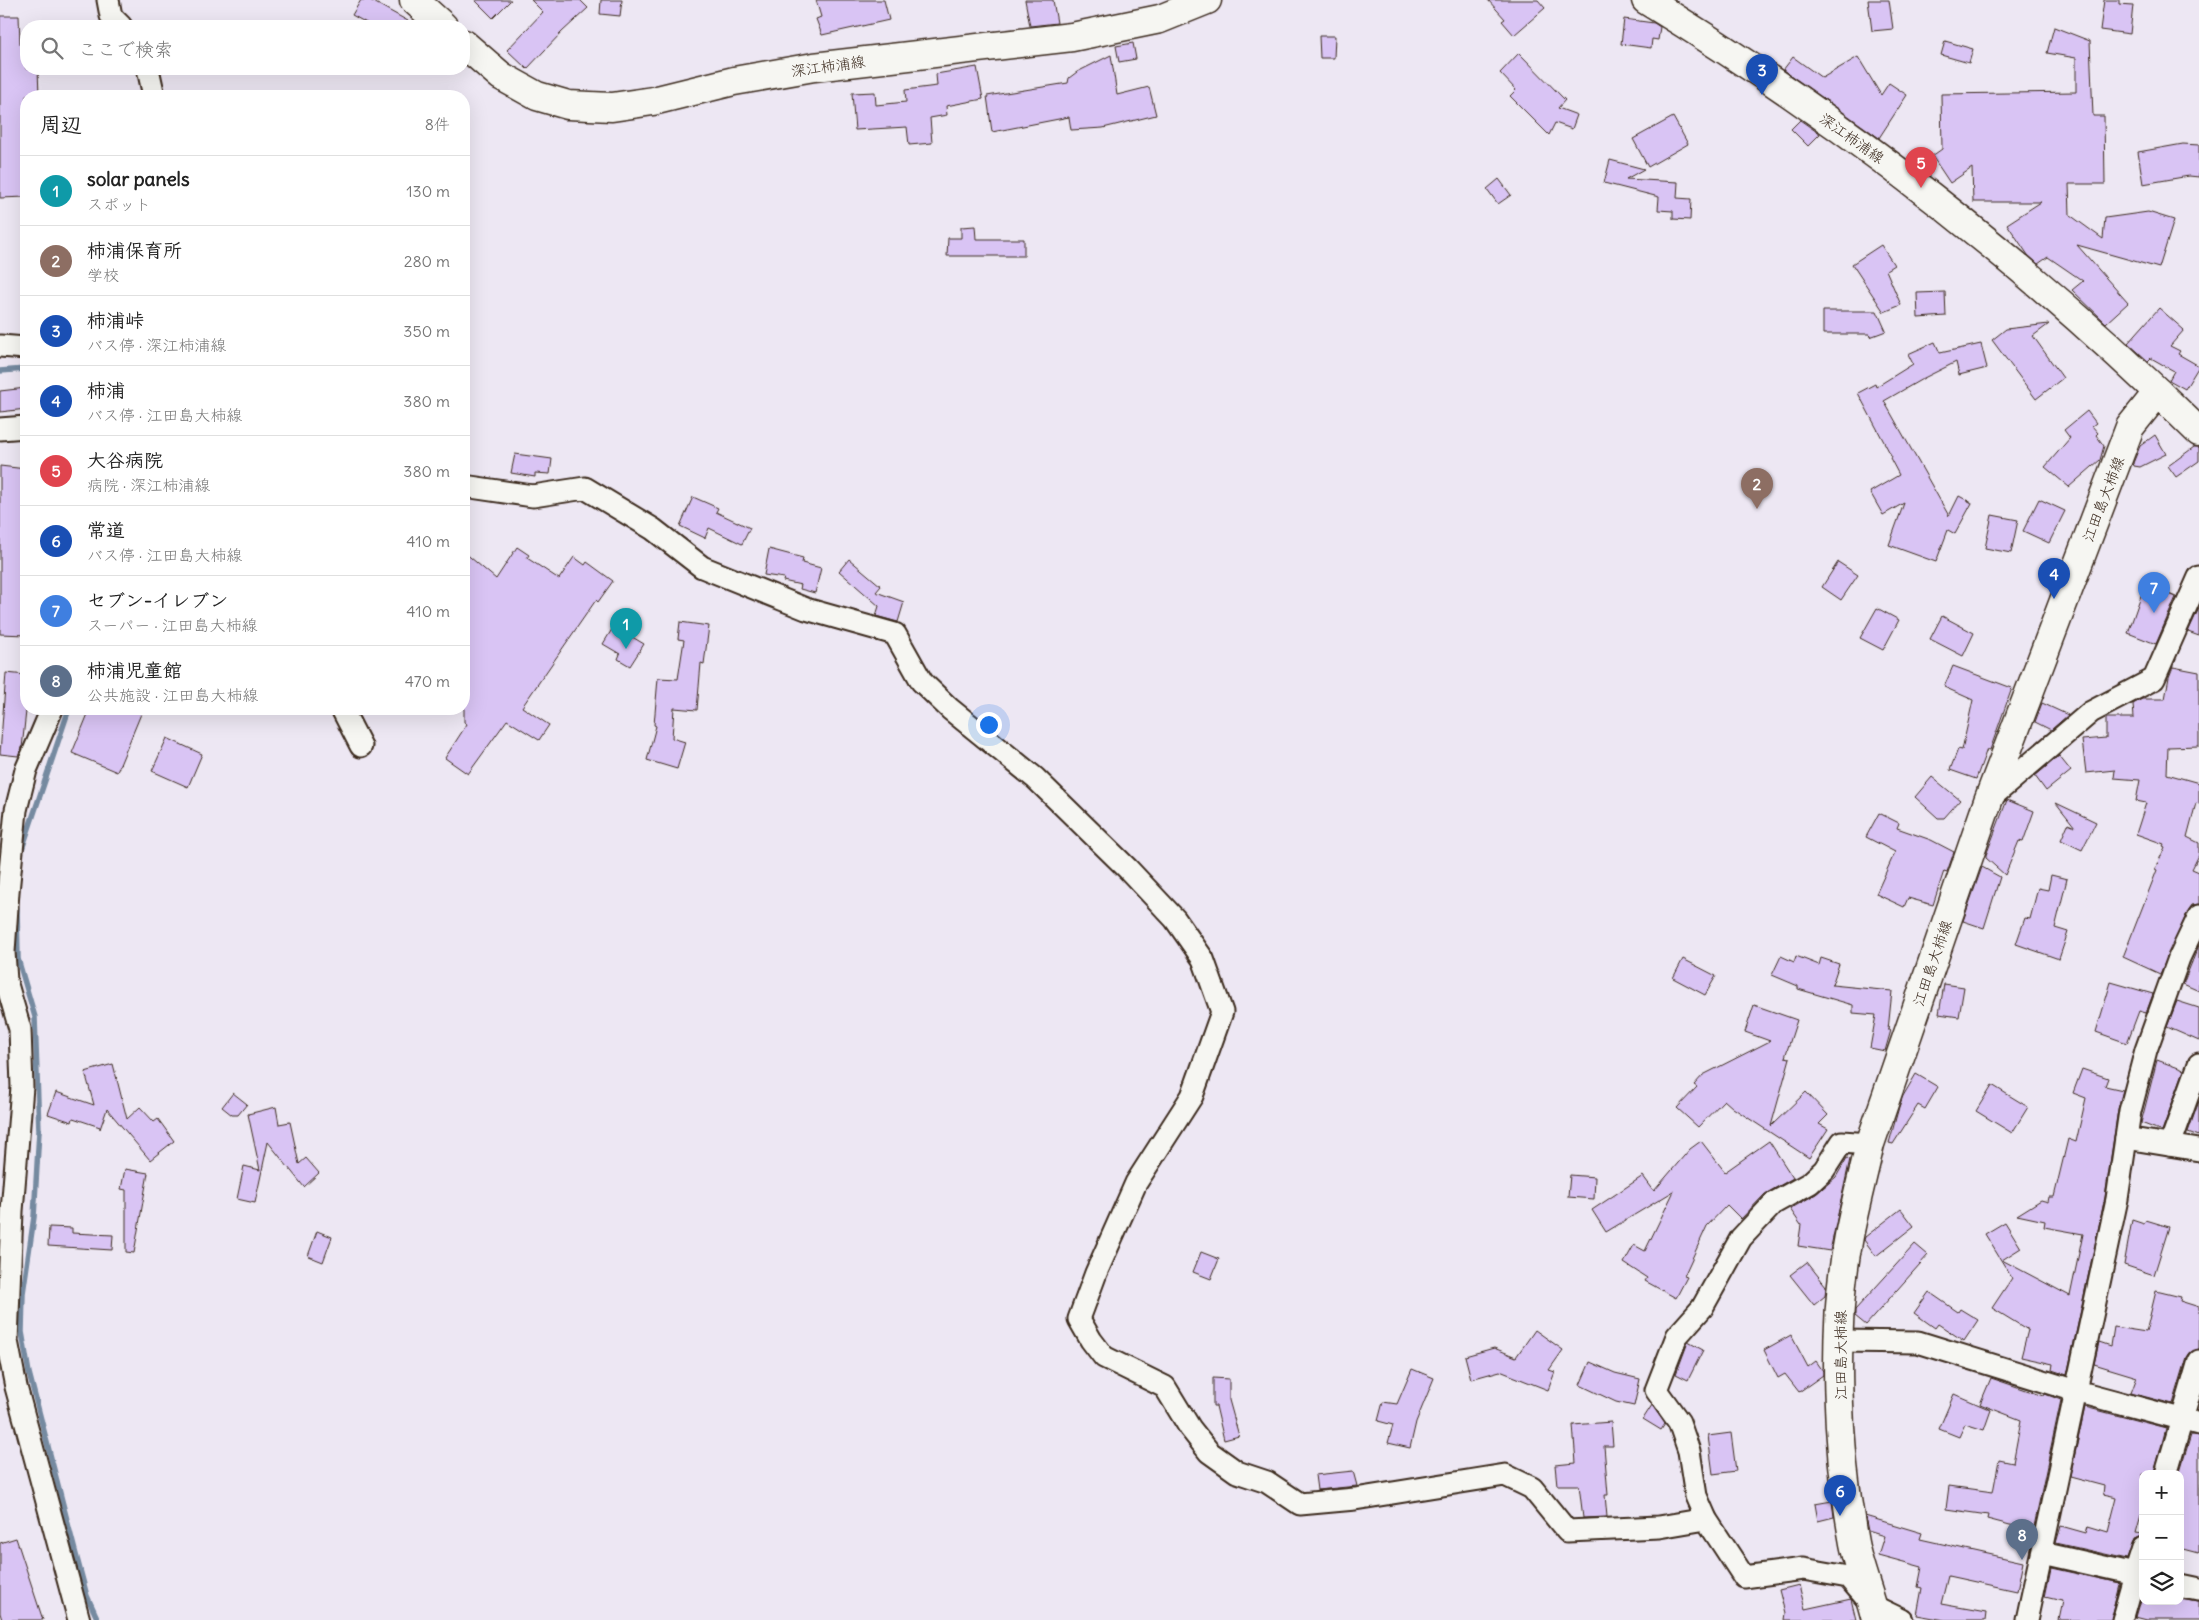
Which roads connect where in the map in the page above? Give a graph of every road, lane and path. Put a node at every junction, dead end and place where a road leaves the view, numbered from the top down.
1 (108, 0) edge
2 (414, 0) edge
3 (1207, 0) edge
4 (1646, 0) edge
5 (115, 20) edge
6 (436, 20) edge
7 (470, 49) edge
8 (149, 75) edge
9 (153, 90) edge
10 (0, 346) edge
11 (20, 348) edge
12 (2158, 392) junction
13 (20, 427) edge
14 (0, 429) edge
15 (2199, 432) edge
16 (470, 487) edge
17 (2199, 577) edge
18 (49, 715) edge
19 (345, 715) edge
20 (360, 746) dead end
21 (1988, 801) junction
22 (2199, 916) edge
23 (2199, 1064) edge
24 (2126, 1138) junction
25 (1870, 1144) junction
26 (2170, 1145) junction
27 (2199, 1150) edge
28 (6, 1209) edge
29 (1840, 1341) junction
30 (2199, 1361) edge
31 (2076, 1391) junction
32 (2190, 1422) edge
33 (2168, 1470) edge
34 (1706, 1519) junction
35 (2042, 1553) junction
36 (2139, 1575) edge
37 (2184, 1586) edge
38 (2199, 1589) edge
39 (1874, 1613) edge
40 (79, 1620) edge
41 (1902, 1620) edge
42 (2027, 1620) edge
43 (2122, 1620) edge

1 - 5 street
2 - 6 main road
3 - 7 main road, 深江柿浦線
4 - 12 main road, 深江柿浦線
8 - 9 street
10 - 11 street
12 - 15 main road
12 - 21 main road, 江田島大柿線
13 - 14 street
16 - 34 street
17 - 21 street
18 - 28 street
19 - 20 street
21 - 25 main road, 江田島大柿線
22 - 24 street
23 - 26 street
24 - 26 street
24 - 31 street
25 - 29 main road, 江田島大柿線
25 - 34 street
26 - 27 street
28 - 40 street
29 - 31 street
29 - 39 main road, 江田島大柿線
30 - 32 street
31 - 32 street
31 - 35 street
32 - 33 street
34 - 39 street
35 - 36 street
35 - 42 street
36 - 43 street
37 - 38 street
39 - 41 street

